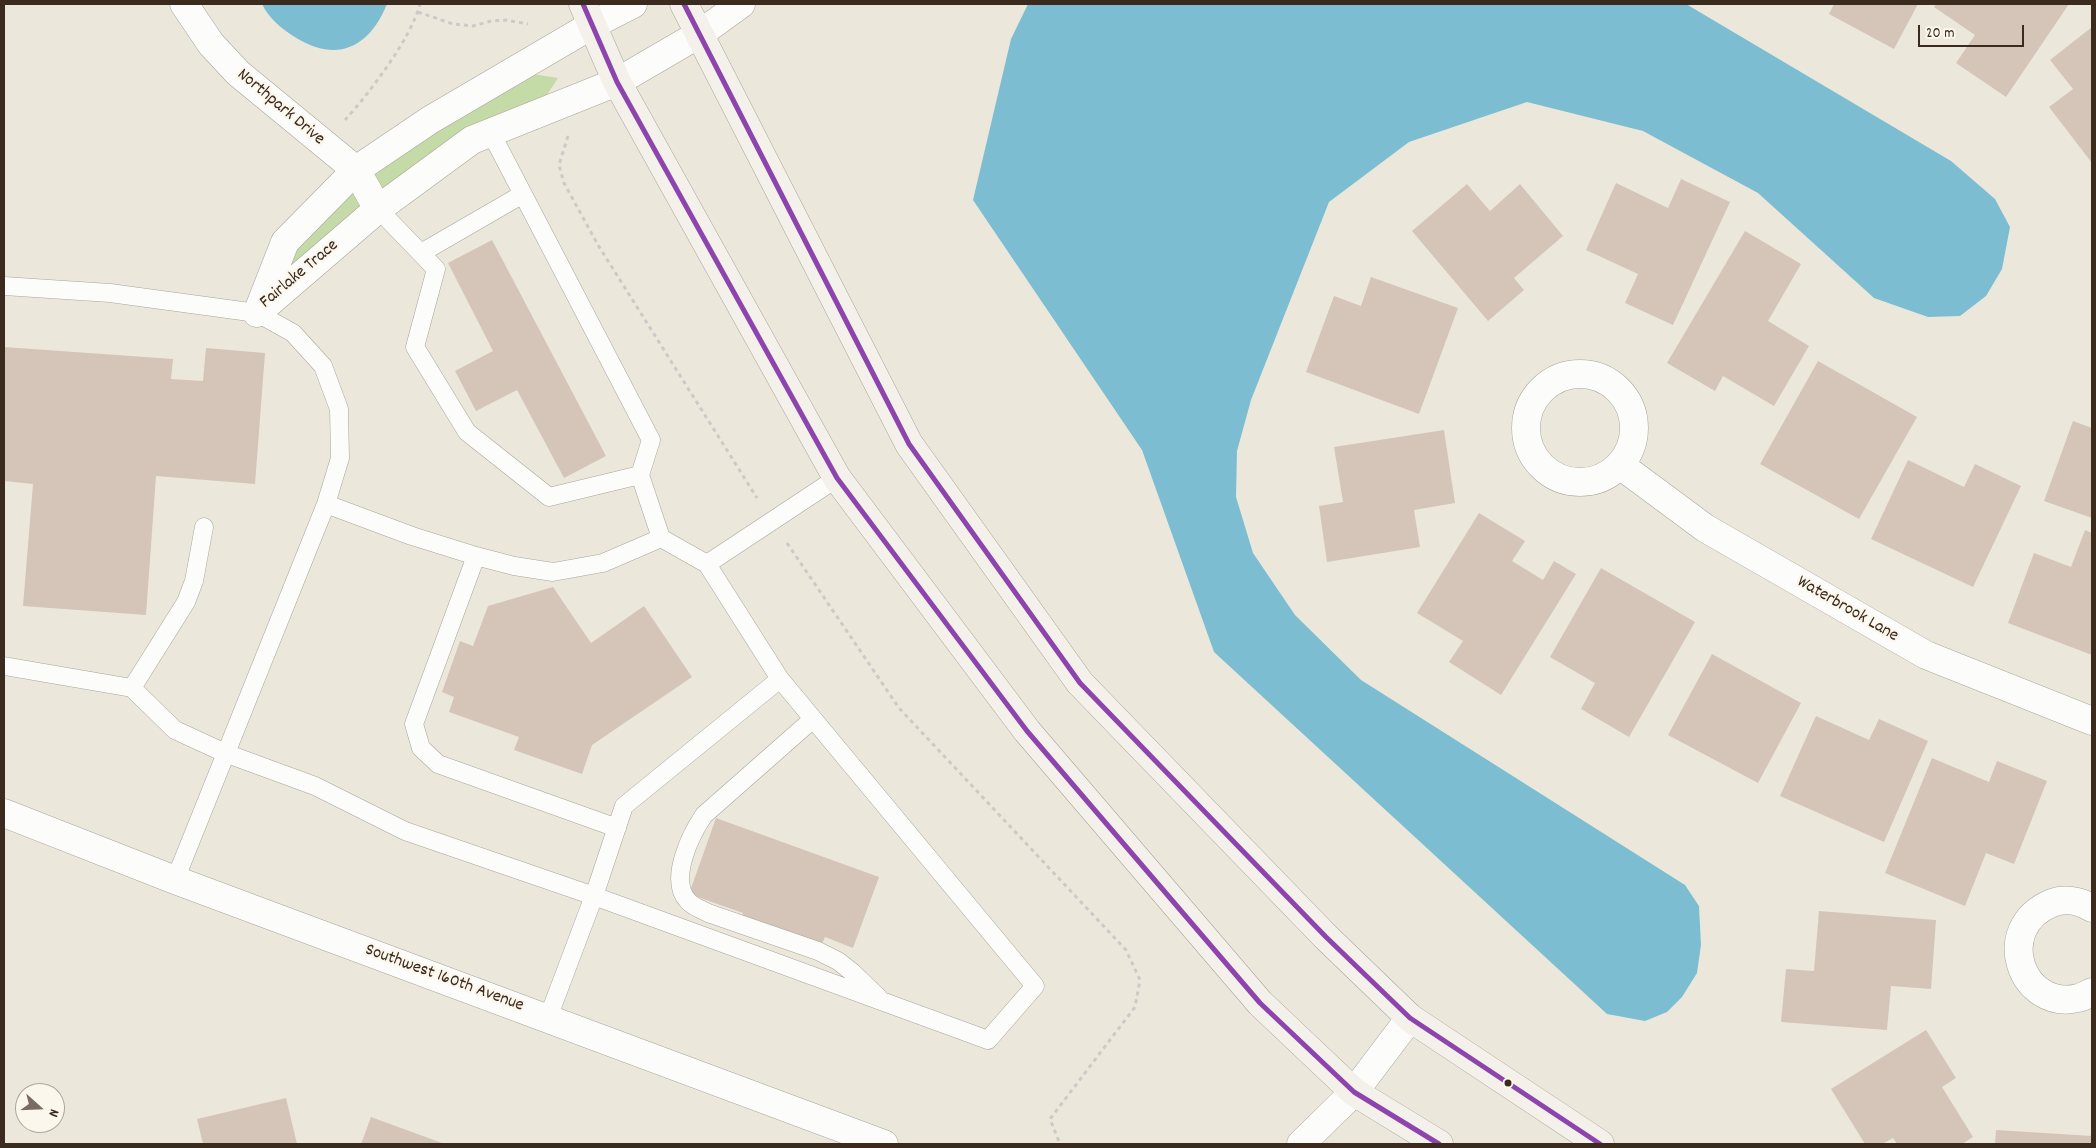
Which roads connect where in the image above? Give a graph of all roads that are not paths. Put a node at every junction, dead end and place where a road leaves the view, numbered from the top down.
1 (184, 4) edge
2 (633, 4) edge
3 (684, 4) edge
4 (741, 4) edge
5 (588, 14) edge
6 (701, 33) junction
7 (617, 82) junction
8 (491, 133) junction
9 (356, 170) junction
10 (523, 194) junction
11 (378, 210) junction
12 (421, 253) junction
13 (4, 286) edge
14 (257, 313) junction
15 (1620, 465) dead end
16 (640, 475) junction
17 (837, 478) junction
18 (326, 504) junction
19 (204, 527) dead end
20 (661, 538) junction
21 (476, 556) junction
22 (707, 564) junction
23 (4, 666) edge
24 (780, 679) junction
25 (132, 688) junction
26 (813, 719) junction
27 (2092, 721) edge
28 (224, 753) junction
29 (4, 813) edge
30 (617, 828) junction
31 (175, 880) junction
32 (594, 896) junction
33 (2092, 908) edge
34 (2092, 992) edge
35 (884, 1002) junction
36 (548, 1018) junction
37 (1410, 1018) junction
38 (1354, 1092) junction
39 (884, 1144) edge
40 (1301, 1144) edge
41 (1439, 1144) edge
42 (1600, 1144) edge

1 - 9 street, Northpark Drive
2 - 5 street, Fairlake Trace
3 - 6 main road
4 - 6 street, Fairlake Trace
5 - 7 main road
5 - 9 street, Fairlake Trace
6 - 7 street, Fairlake Trace
6 - 37 main road
7 - 8 street, Fairlake Trace
7 - 17 main road
8 - 10 lane
8 - 11 street, Fairlake Trace
9 - 11 street, Northpark Drive
9 - 14 street, Fairlake Trace
10 - 12 lane
10 - 16 lane
11 - 12 lane
11 - 14 street, Fairlake Trace
12 - 16 lane
13 - 14 lane
14 - 18 lane
15 - 27 street, Waterbrook Lane
16 - 20 lane
17 - 22 lane
17 - 38 main road
18 - 21 lane
18 - 28 lane
19 - 25 lane
20 - 21 lane
20 - 22 lane
21 - 30 lane
22 - 24 lane
23 - 25 lane
24 - 26 lane
24 - 30 lane
25 - 28 lane
26 - 35 lane
26 - 35 lane
28 - 31 lane
28 - 32 lane
29 - 31 street, Southwest 160th Avenue
30 - 32 lane
31 - 36 street, Southwest 160th Avenue
32 - 35 lane
32 - 36 lane
33 - 34 street
36 - 39 street, Southwest 160th Avenue
37 - 38 street
37 - 42 main road
38 - 40 street
38 - 41 main road

